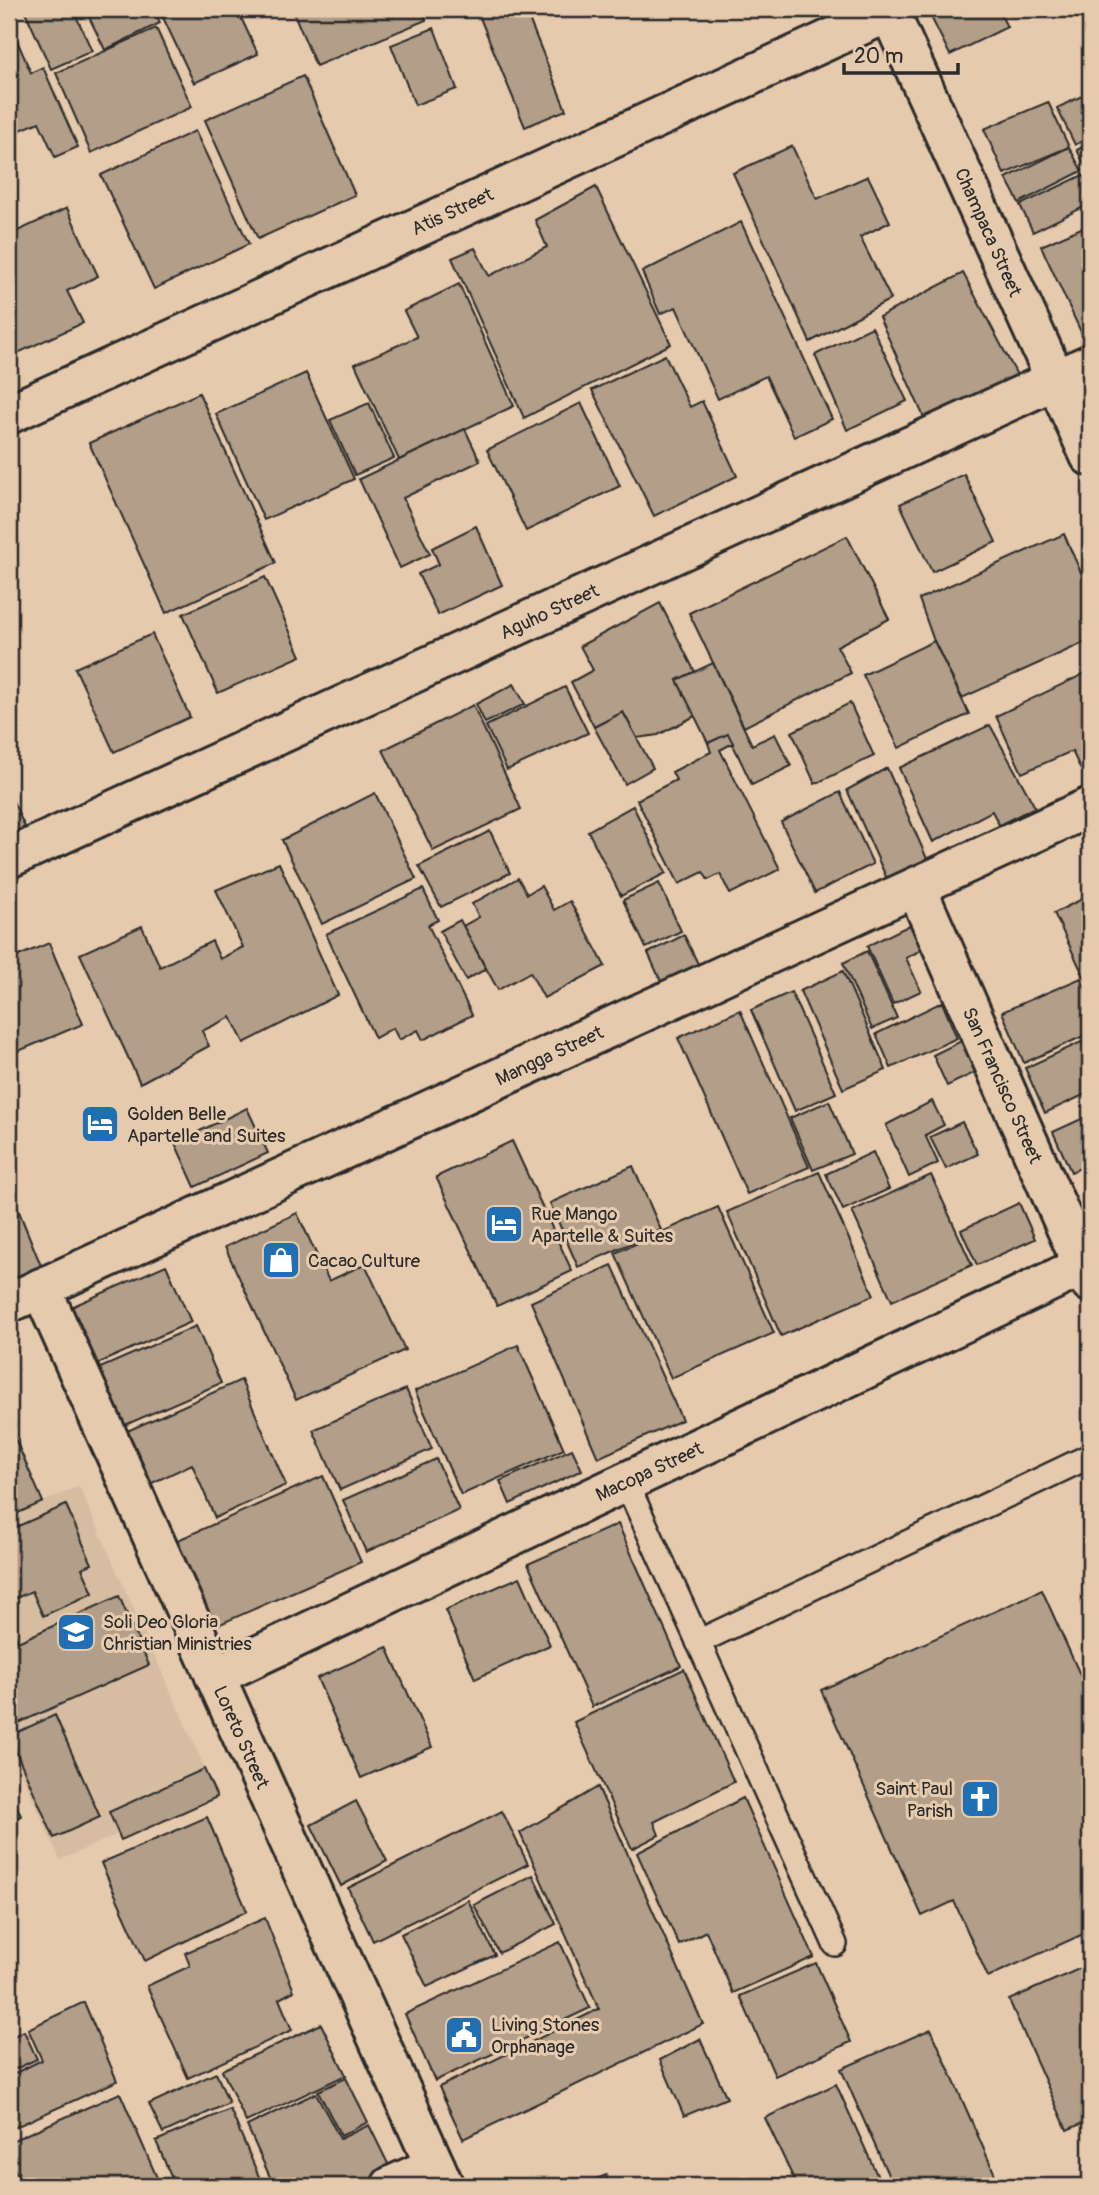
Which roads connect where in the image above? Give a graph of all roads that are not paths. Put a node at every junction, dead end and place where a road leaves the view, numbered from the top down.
1 (891, 10) edge
2 (1090, 364) edge
3 (1056, 380) junction
4 (9, 414) edge
5 (1090, 456) edge
6 (1090, 807) edge
7 (9, 858) edge
8 (916, 887) junction
9 (1087, 1274) edge
10 (25, 1296) edge
11 (1090, 1456) edge
12 (626, 1482) junction
13 (698, 1642) junction
14 (215, 1676) junction
15 (835, 1944) dead end
16 (439, 2176) edge
17 (391, 2186) edge

1 - 3 street, Champaca Street
1 - 4 street, Atis Street
2 - 3 street, Aguho Street
3 - 5 street, Champaca Street
3 - 7 street, Aguho Street
6 - 8 street, Mangga Street
8 - 9 street, San Francisco Street
8 - 10 street, Mangga Street
9 - 12 street, Macopa Street
10 - 14 street, Loreto Street
11 - 13 lane
12 - 13 lane
12 - 14 street, Macopa Street
13 - 15 lane
14 - 16 street, Loreto Street
16 - 17 street

